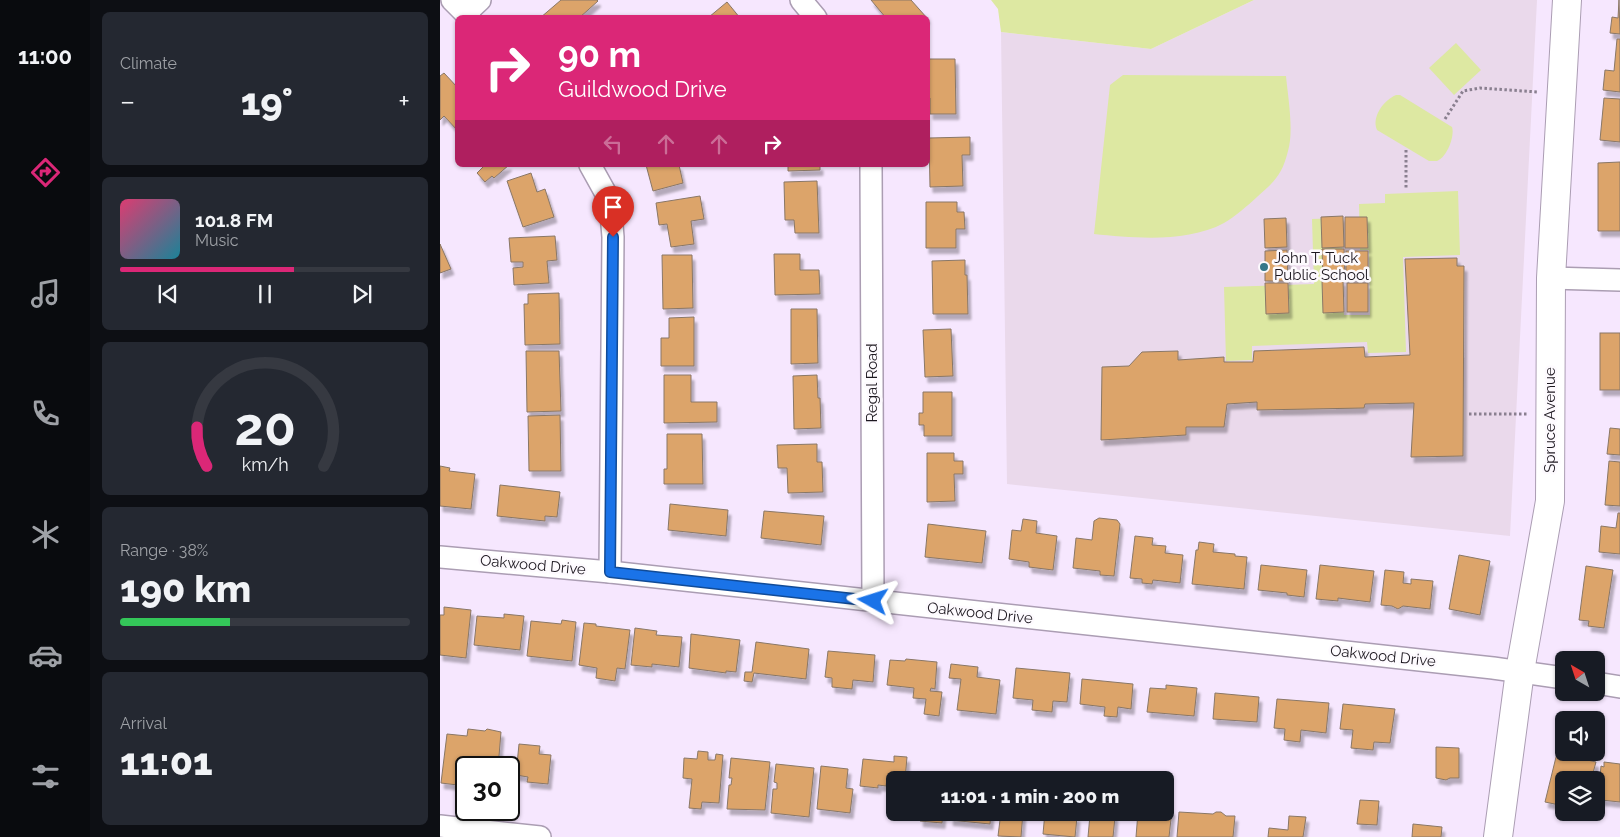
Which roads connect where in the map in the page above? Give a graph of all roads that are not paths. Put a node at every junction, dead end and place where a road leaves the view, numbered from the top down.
1 (801, 0) edge
2 (1567, 0) edge
3 (814, 15) edge
4 (591, 167) edge
5 (871, 167) edge
6 (1551, 278) junction
7 (1620, 280) edge
8 (440, 557) edge
9 (610, 572) junction
10 (873, 601) junction
11 (1520, 671) junction
12 (1555, 677) edge
13 (1605, 684) edge
14 (1620, 687) edge
15 (440, 826) edge
16 (540, 837) edge
17 (1498, 837) edge

1 - 3 street
2 - 6 street, Spruce Avenue
4 - 9 street
5 - 10 street, Regal Road
6 - 7 street
6 - 11 street, Spruce Avenue
8 - 9 street, Oakwood Drive
9 - 10 street, Oakwood Drive
10 - 11 street, Oakwood Drive
11 - 12 street, Oakwood Drive
11 - 17 street, Spruce Avenue
13 - 14 street
15 - 16 street

